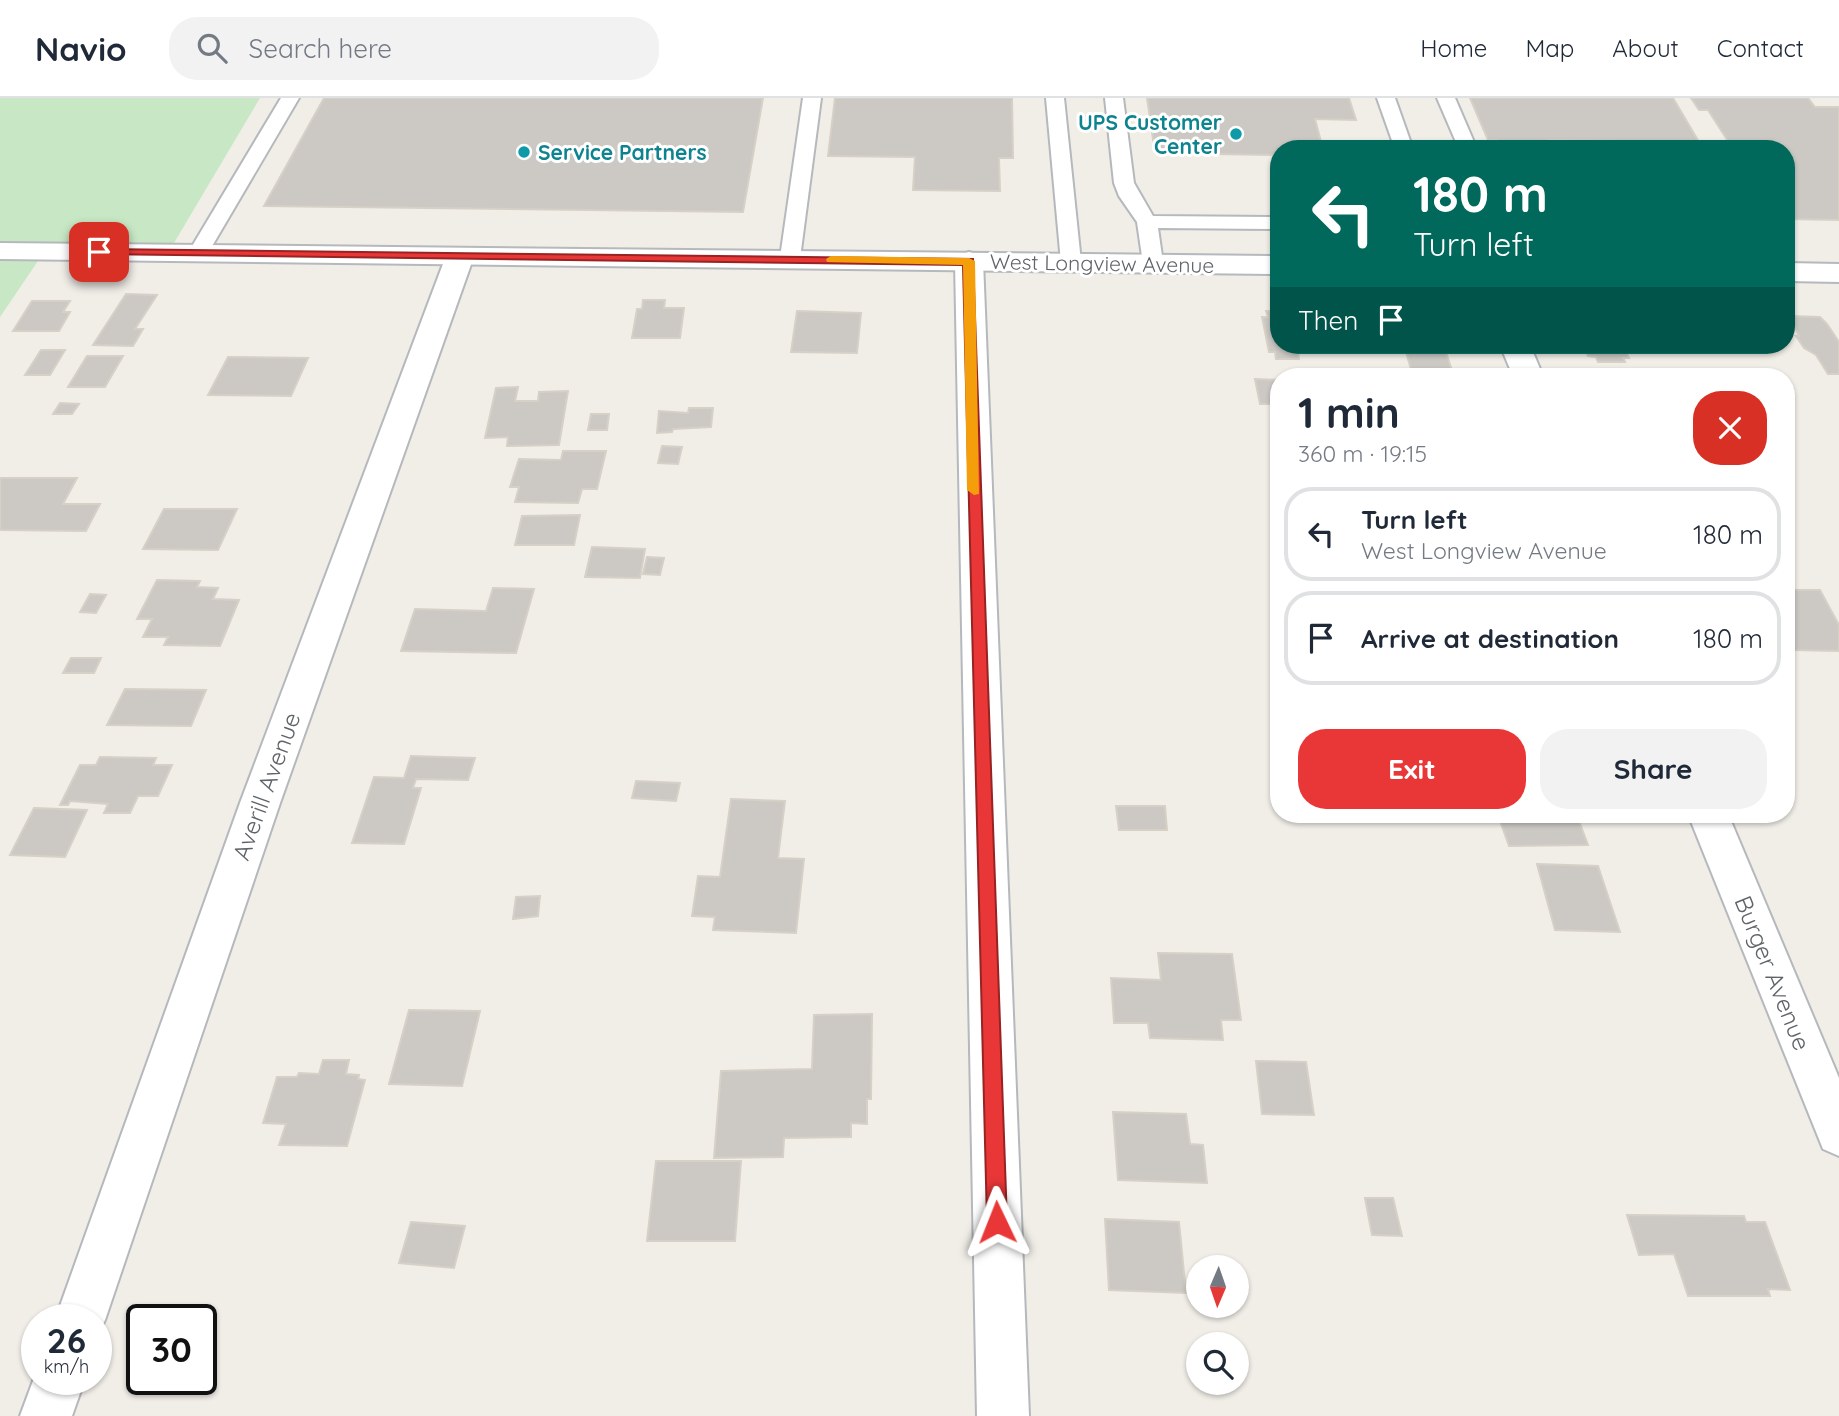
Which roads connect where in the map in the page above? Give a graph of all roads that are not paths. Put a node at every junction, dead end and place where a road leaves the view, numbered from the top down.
1 (290, 98) edge
2 (812, 98) edge
3 (1055, 98) edge
4 (1114, 98) edge
5 (1386, 98) edge
6 (1446, 98) edge
7 (1401, 140) edge
8 (1464, 140) edge
9 (1147, 222) junction
10 (1270, 223) edge
11 (0, 251) edge
12 (198, 253) junction
13 (460, 256) junction
14 (790, 258) junction
15 (969, 261) junction
16 (1071, 262) junction
17 (1153, 264) junction
18 (1270, 265) edge
19 (1795, 272) edge
20 (1839, 272) edge
21 (1712, 823) edge
22 (1839, 1133) edge
23 (86, 1304) edge
24 (53, 1395) edge
25 (46, 1416) edge
26 (1003, 1416) edge

1 - 12 lane
2 - 14 lane
3 - 16 lane
4 - 9 lane
5 - 7 lane
6 - 8 lane
9 - 10 lane
9 - 17 lane
11 - 12 street, West Longview Avenue
12 - 13 street, West Longview Avenue
13 - 14 street, West Longview Avenue
13 - 23 street, Averill Avenue
14 - 15 street, West Longview Avenue
15 - 16 street, West Longview Avenue
15 - 26 street
16 - 17 street, West Longview Avenue
17 - 18 street, West Longview Avenue
19 - 20 street
21 - 22 street, Burger Avenue
24 - 25 street

